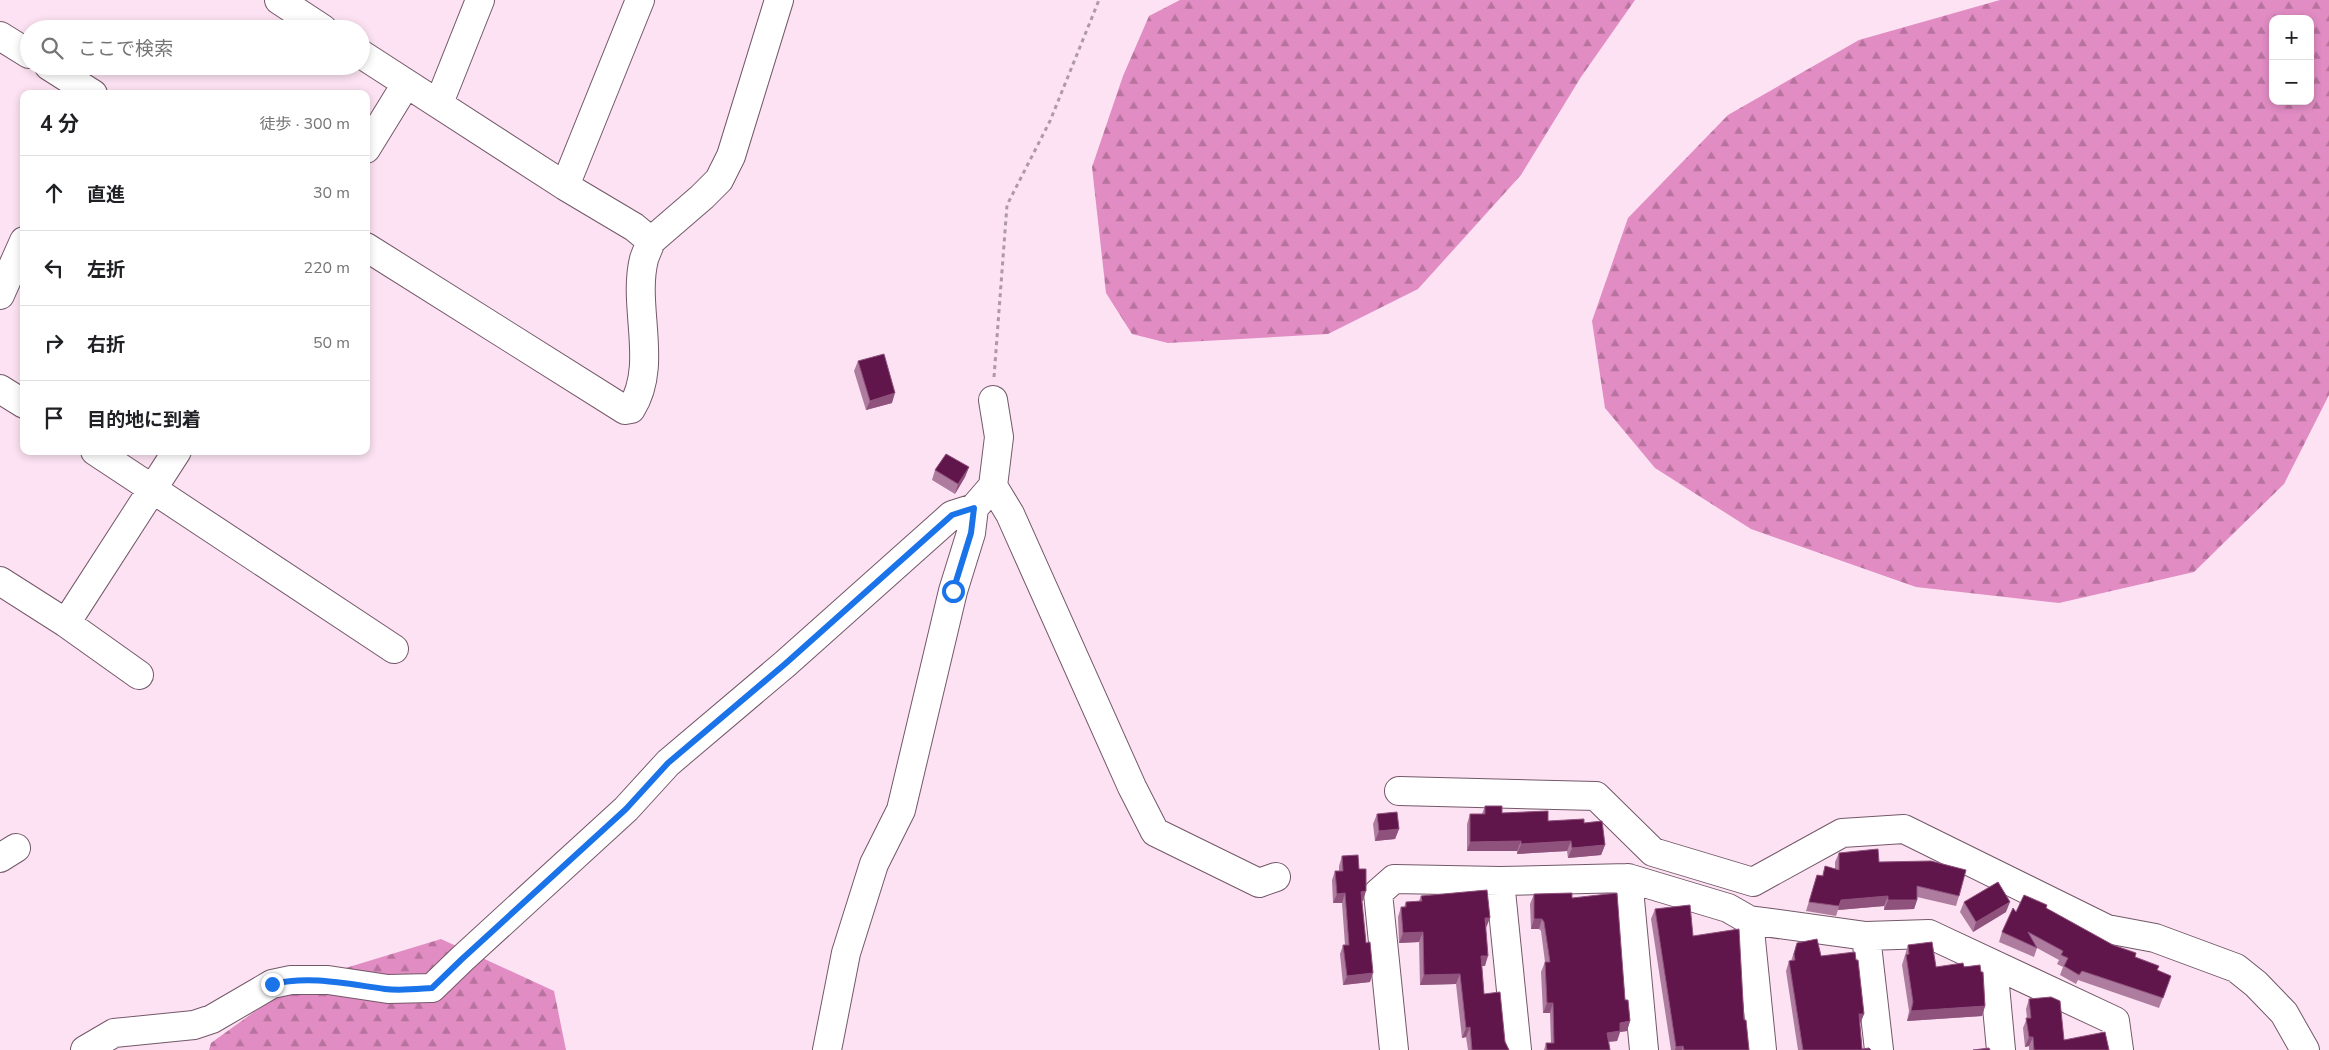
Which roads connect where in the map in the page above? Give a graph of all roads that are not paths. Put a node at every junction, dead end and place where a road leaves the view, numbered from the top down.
1 (279, 0) edge
2 (480, 0) edge
3 (640, 0) edge
4 (779, 0) edge
5 (311, 14) edge
6 (0, 36) edge
7 (20, 48) edge
8 (370, 60) edge
9 (62, 75) edge
10 (406, 84) junction
11 (85, 90) edge
12 (439, 103) junction
13 (370, 142) edge
14 (566, 186) junction
15 (651, 241) junction
16 (20, 250) edge
17 (370, 250) edge
18 (0, 296) edge
19 (0, 389) edge
20 (993, 400) road end
21 (20, 402) edge
22 (101, 455) edge
23 (175, 455) edge
24 (993, 486) junction
25 (153, 490) junction
26 (974, 508) junction
27 (0, 581) edge
28 (66, 623) junction
29 (394, 649) dead end
30 (139, 675) dead end
31 (1399, 791) dead end
32 (1276, 877) dead end
33 (1628, 878) junction
34 (1500, 881) junction
35 (1749, 920) junction
36 (1866, 936) junction
37 (1993, 964) junction
38 (85, 1050) edge
39 (827, 1050) edge
40 (1394, 1050) edge
41 (1517, 1050) edge
42 (1644, 1050) edge
43 (1762, 1050) edge
44 (1879, 1050) edge
45 (2001, 1050) edge
46 (2119, 1050) edge
47 (2305, 1050) edge

1 - 5 street
2 - 12 street
3 - 14 street
4 - 15 street
6 - 7 street
8 - 10 street
9 - 11 street
10 - 12 street
10 - 13 street
12 - 14 street
14 - 15 street
15 - 17 street
16 - 18 street
19 - 21 street
20 - 24 street
22 - 25 street
23 - 25 street
24 - 26 street
24 - 32 street
25 - 28 street
25 - 29 street
26 - 38 street
26 - 39 street
27 - 28 street
28 - 30 street
31 - 47 street
33 - 34 street
33 - 35 street
33 - 42 street
34 - 40 street
34 - 41 street
35 - 36 street
35 - 43 street
36 - 37 street
36 - 44 street
37 - 45 street
37 - 46 street

